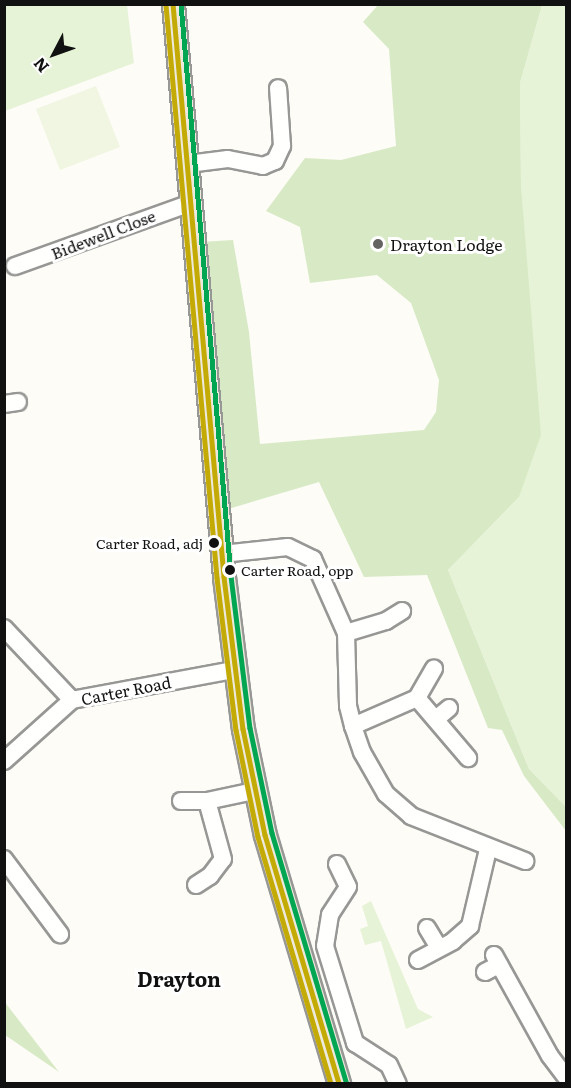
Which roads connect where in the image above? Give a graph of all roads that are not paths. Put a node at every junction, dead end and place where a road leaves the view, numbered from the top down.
1 (173, 4) edge
2 (283, 95) dead end
3 (188, 164) junction
4 (191, 202) junction
5 (15, 267) dead end
6 (222, 554) junction
7 (402, 611) dead end
8 (4, 628) edge
9 (346, 633) junction
10 (434, 668) dead end
11 (234, 670) junction
12 (417, 698) junction
13 (72, 700) junction
14 (353, 726) junction
15 (468, 758) dead end
16 (4, 761) edge
17 (255, 791) junction
18 (181, 801) dead end
19 (207, 801) junction
20 (488, 849) junction
21 (4, 859) edge
22 (525, 861) dead end
23 (337, 864) dead end
24 (196, 885) dead end
25 (427, 928) dead end
26 (60, 933) dead end
27 (439, 948) junction
28 (418, 960) dead end
29 (492, 964) dead end
30 (567, 1077) edge
31 (339, 1083) edge
32 (398, 1083) edge

1 - 3 main road
2 - 3 street
3 - 4 main road
4 - 5 street, Bidewell Close
4 - 6 main road
6 - 9 street
6 - 11 main road
7 - 9 street
8 - 13 street
9 - 14 street
10 - 12 street
11 - 13 street, Carter Road
11 - 17 main road
12 - 14 street
12 - 15 street
13 - 16 street, Carter Road
14 - 20 street
17 - 19 street
17 - 31 main road
18 - 19 street
19 - 24 street
20 - 22 street
20 - 27 street
21 - 26 street
23 - 32 street
25 - 27 street
27 - 28 street
29 - 30 street

